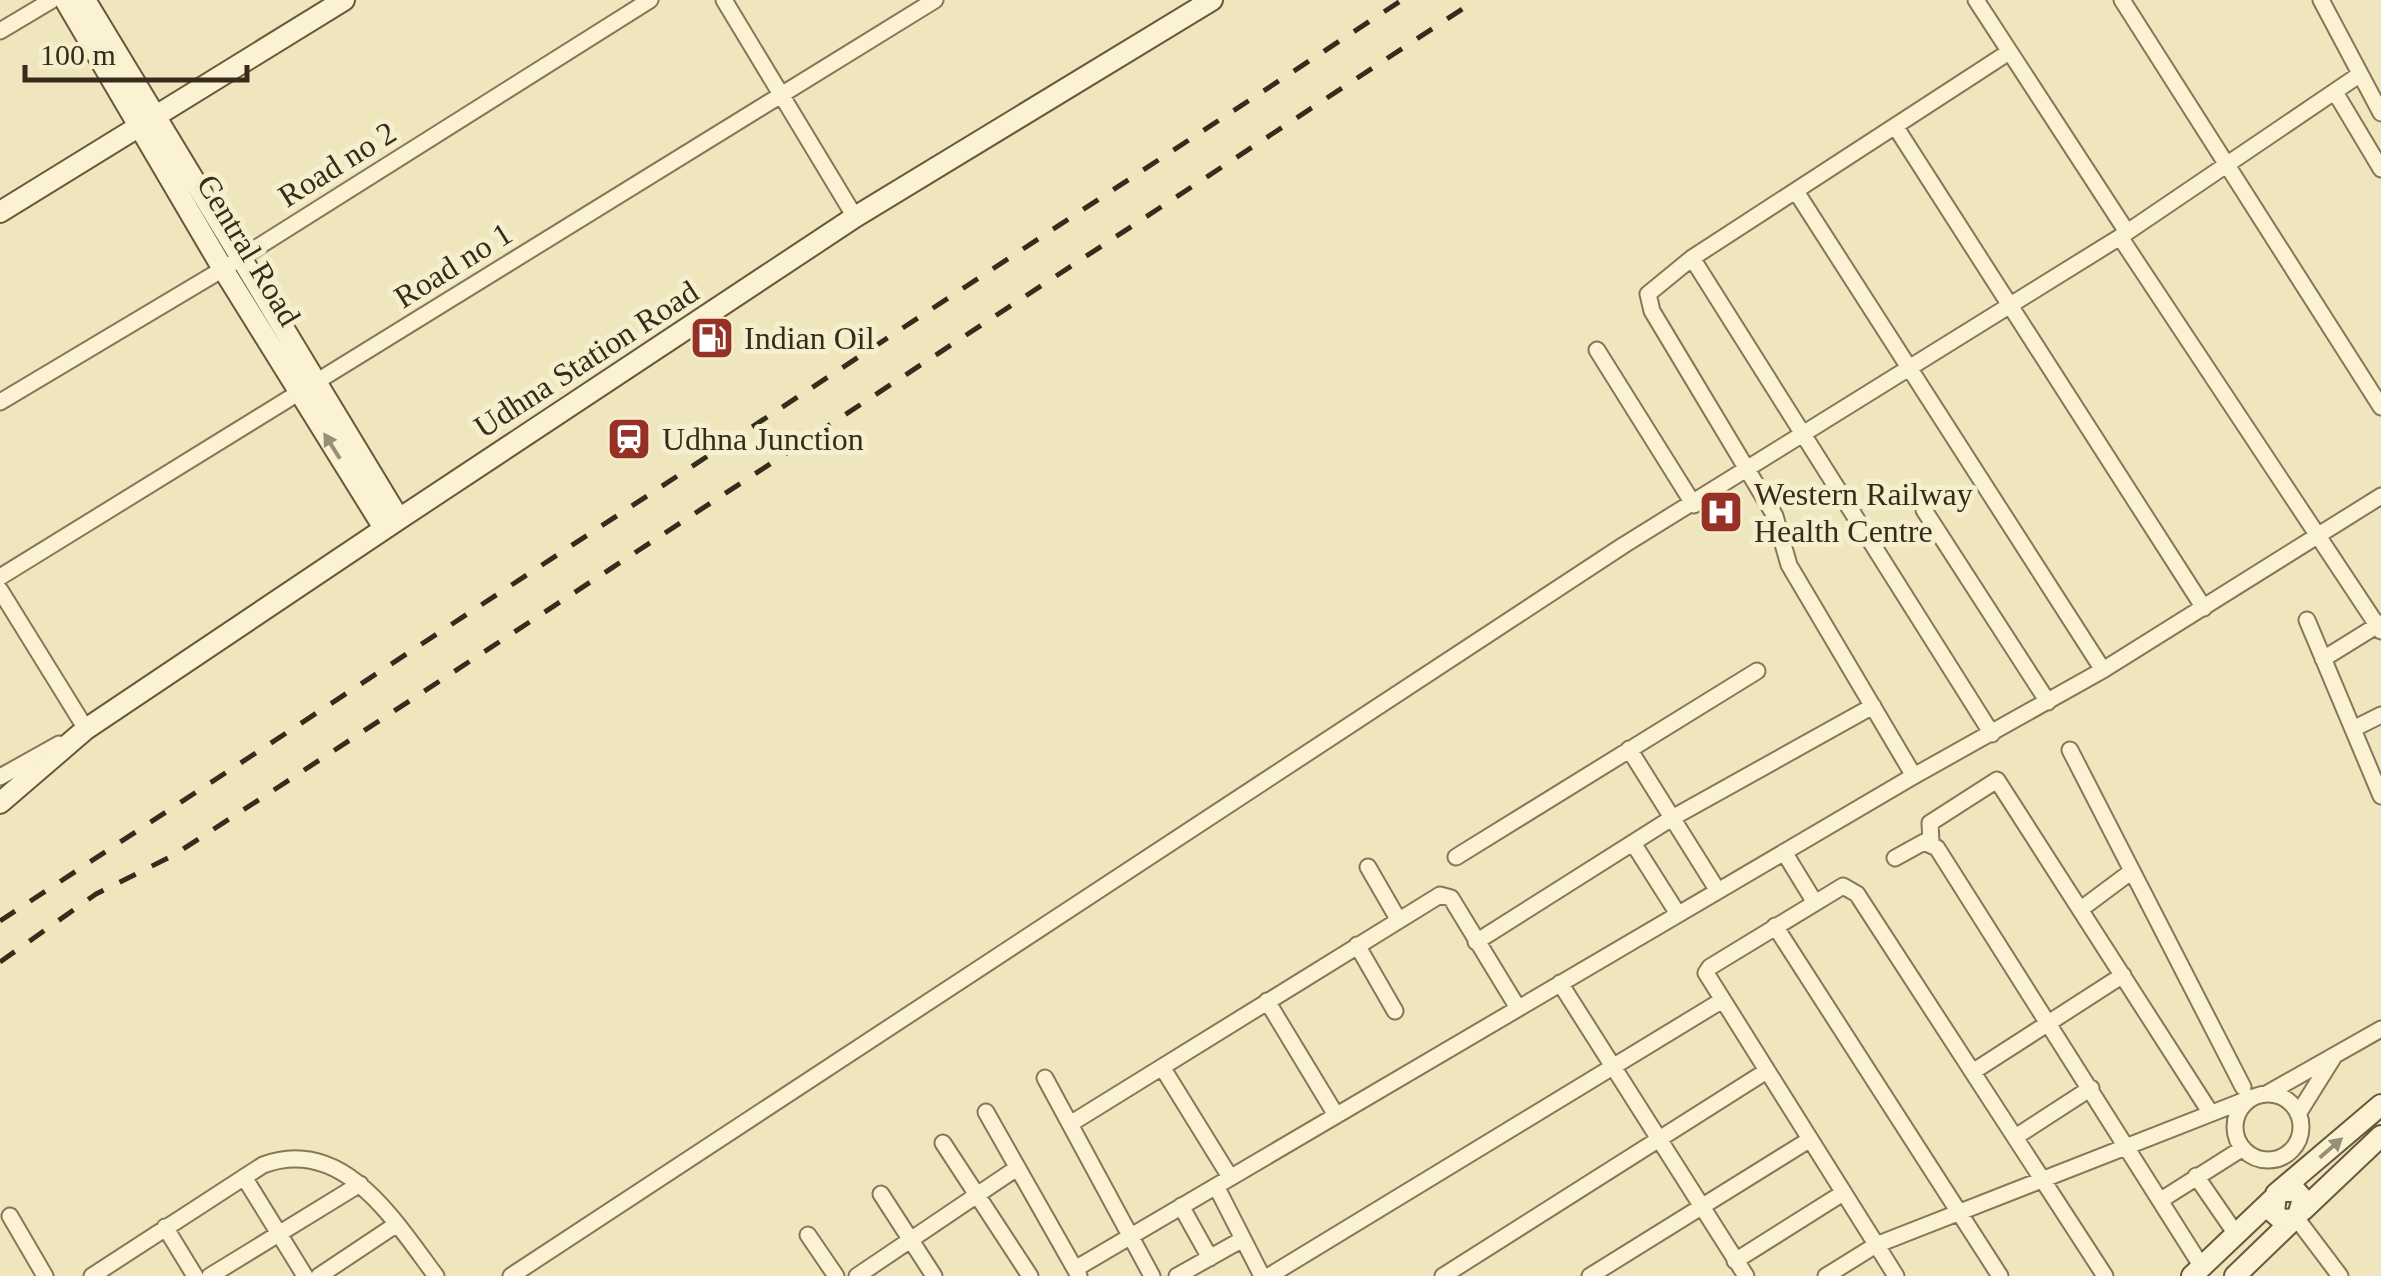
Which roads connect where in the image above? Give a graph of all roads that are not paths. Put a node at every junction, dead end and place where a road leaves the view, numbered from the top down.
1 (52, 0) edge
2 (65, 0) edge
3 (85, 0) edge
4 (344, 0) edge
5 (650, 0) edge
6 (724, 0) edge
7 (936, 0) edge
8 (1212, 0) edge
9 (1976, 0) edge
10 (2122, 0) edge
11 (2321, 0) edge
12 (0, 31) edge
13 (2008, 52) junction
14 (2359, 76) junction
15 (2336, 92) junction
16 (781, 95) junction
17 (2381, 113) edge
18 (148, 120) junction
19 (1895, 126) junction
20 (2224, 163) junction
21 (2381, 170) edge
22 (1796, 193) junction
23 (0, 212) edge
24 (855, 217) junction
25 (2123, 234) junction
26 (1692, 258) junction
27 (231, 264) junction
28 (2012, 305) junction
29 (1596, 350) dead end
30 (1907, 372) junction
31 (307, 388) junction
32 (0, 402) edge
33 (2381, 407) edge
34 (1802, 438) junction
35 (1749, 471) junction
36 (2381, 496) edge
37 (1694, 505) junction
38 (1924, 510) dead end
39 (391, 524) junction
40 (2321, 536) junction
41 (0, 578) edge
42 (0, 590) edge
43 (2204, 608) junction
44 (2307, 620) dead end
45 (2380, 626) edge
46 (2323, 659) junction
47 (1757, 670) dead end
48 (2102, 670) junction
49 (2048, 702) junction
50 (1873, 706) junction
51 (2381, 714) edge
52 (86, 729) junction
53 (2353, 730) junction
54 (1992, 734) junction
55 (1629, 749) junction
56 (2070, 750) dead end
57 (1914, 776) junction
58 (0, 778) edge
59 (2381, 796) edge
60 (3, 801) edge
61 (1672, 818) junction
62 (1932, 842) junction
63 (1633, 843) junction
64 (1784, 852) junction
65 (1456, 856) dead end
66 (1895, 858) dead end
67 (1368, 867) dead end
68 (2132, 871) junction
69 (1718, 891) junction
70 (1814, 902) junction
71 (2081, 909) junction
72 (1678, 914) junction
73 (1398, 919) junction
74 (1775, 926) junction
75 (1476, 942) junction
76 (1357, 945) junction
77 (2123, 975) junction
78 (1560, 983) junction
79 (1267, 1001) junction
80 (1721, 1002) junction
81 (1518, 1008) junction
82 (1395, 1012) dead end
83 (2048, 1022) junction
84 (2381, 1029) edge
85 (2335, 1055) junction
86 (1162, 1067) junction
87 (1613, 1067) junction
88 (1974, 1071) junction
89 (1766, 1072) junction
90 (1045, 1078) dead end
91 (2090, 1088) junction
92 (2255, 1092) junction
93 (2381, 1104) edge
94 (986, 1112) dead end
95 (2210, 1112) junction
96 (2298, 1114) junction
97 (1336, 1115) junction
98 (1070, 1124) junction
99 (2018, 1136) junction
100 (2381, 1136) edge
101 (1658, 1140) junction
102 (1809, 1140) junction
103 (943, 1143) dead end
104 (2128, 1147) junction
105 (2243, 1148) junction
106 (2269, 1160) junction
107 (1017, 1168) junction
108 (2196, 1176) junction
109 (244, 1178) junction
110 (2045, 1179) junction
111 (1223, 1181) junction
112 (360, 1184) junction
113 (881, 1194) dead end
114 (1843, 1194) junction
115 (2277, 1194) junction
116 (977, 1195) junction
117 (2161, 1200) junction
118 (1180, 1206) junction
119 (1700, 1208) junction
120 (1960, 1213) junction
121 (10, 1216) dead end
122 (2298, 1216) junction
123 (397, 1224) junction
124 (165, 1227) junction
125 (279, 1234) junction
126 (2236, 1234) junction
127 (1129, 1235) junction
128 (808, 1236) dead end
129 (911, 1240) junction
130 (1243, 1240) junction
131 (1876, 1245) junction
132 (1210, 1258) junction
133 (1736, 1261) junction
134 (2197, 1271) edge
135 (1077, 1272) edge
136 (220, 1274) edge
137 (1830, 1275) edge
138 (45, 1276) edge
139 (92, 1276) edge
140 (195, 1276) edge
141 (306, 1276) edge
142 (318, 1276) edge
143 (436, 1276) edge
144 (510, 1276) edge
145 (836, 1276) edge
146 (857, 1276) edge
147 (934, 1276) edge
148 (1030, 1276) edge
149 (1152, 1276) edge
150 (1177, 1276) edge
151 (1265, 1276) edge
152 (1443, 1276) edge
153 (1590, 1276) edge
154 (1746, 1276) edge
155 (1896, 1276) edge
156 (2000, 1276) edge
157 (2106, 1276) edge
158 (2236, 1276) edge
159 (2340, 1276) edge

1 - 12 street
2 - 18 street, Central Road
3 - 18 street, Central Road
4 - 18 street
5 - 27 street, Road no 2
6 - 16 street
7 - 16 street, Road no 1
8 - 24 street, Udhna Station Road
9 - 13 street
10 - 20 street
11 - 14 street
13 - 19 street
13 - 25 street
14 - 15 street
14 - 17 street
15 - 20 street
15 - 21 street
16 - 24 street
16 - 31 street, Road no 1
18 - 23 street
18 - 27 street, Central Road
19 - 22 street
19 - 28 street
20 - 25 street
20 - 33 street
22 - 26 street
22 - 30 street
24 - 39 street, Udhna Station Road
25 - 28 street
25 - 40 street
26 - 34 street
26 - 35 street
27 - 31 street, Central Road
27 - 32 street, Road no 2
28 - 30 street
28 - 43 street
29 - 37 street
30 - 34 street
30 - 48 street
31 - 39 street, Central Road
31 - 41 street, Road no 1
34 - 35 street
34 - 54 street
35 - 37 street
35 - 50 street
36 - 40 street
37 - 144 street
38 - 49 street
39 - 52 street, Udhna Station Road
40 - 43 street
40 - 45 street
42 - 52 street
43 - 48 street
44 - 46 street
45 - 46 street
46 - 53 street
47 - 55 street
48 - 49 street
49 - 54 street
50 - 57 street
50 - 61 street
51 - 53 street
52 - 58 street, Udhna Station Road
52 - 60 street
53 - 59 street
54 - 57 street
55 - 61 street
55 - 65 street
56 - 68 street
57 - 64 street
61 - 63 street
61 - 69 street
62 - 66 street
62 - 71 street
62 - 83 street
63 - 72 street
63 - 75 street
64 - 69 street
64 - 70 street
67 - 73 street
68 - 71 street
68 - 92 street
69 - 72 street
70 - 74 street
70 - 88 street
71 - 77 street
72 - 78 street
73 - 75 street
73 - 76 street
74 - 80 street
74 - 120 street
75 - 81 street
76 - 79 street
76 - 82 street
77 - 83 street
77 - 95 street
78 - 81 street
78 - 87 street
79 - 86 street
79 - 97 street
80 - 87 street
80 - 89 street
81 - 97 street
83 - 88 street
83 - 91 street
84 - 85 street
85 - 92 street
85 - 96 street
86 - 98 street
86 - 111 street
87 - 101 street
87 - 151 street
88 - 99 street
89 - 101 street
89 - 102 street
90 - 98 street
91 - 99 street
91 - 104 street
92 - 95 street
92 - 96 street
92 - 105 street
115 -> 93 street
94 - 107 street
95 - 104 street
96 - 106 street
97 - 111 street
98 - 127 street
99 - 110 street
100 - 122 street
101 - 119 street
101 - 152 street
102 - 114 street
102 - 119 street
103 - 116 street
104 - 110 street
104 - 117 street
105 - 106 street
105 - 108 street
106 - 115 street
107 - 116 street
107 - 135 street
108 - 117 street
108 - 126 street
109 - 112 street
109 - 124 street
109 - 125 street
110 - 120 street
110 - 157 street
111 - 118 street
111 - 130 street
112 - 123 street
112 - 125 street
113 - 129 street
114 - 131 street
114 - 133 street
115 - 122 street
115 - 126 street
116 - 129 street
116 - 148 street
117 - 134 street
118 - 127 street
118 - 132 street
119 - 133 street
119 - 153 street
120 - 131 street
120 - 156 street
121 - 138 street
122 - 158 street
122 - 159 street
123 - 142 street
123 - 143 street
124 - 139 street
124 - 140 street
125 - 136 street
125 - 141 street
126 - 134 street
127 - 135 street
127 - 149 street
128 - 145 street
129 - 146 street
129 - 147 street
130 - 132 street
130 - 151 street
131 - 137 street
131 - 155 street
132 - 150 street
133 - 154 street

